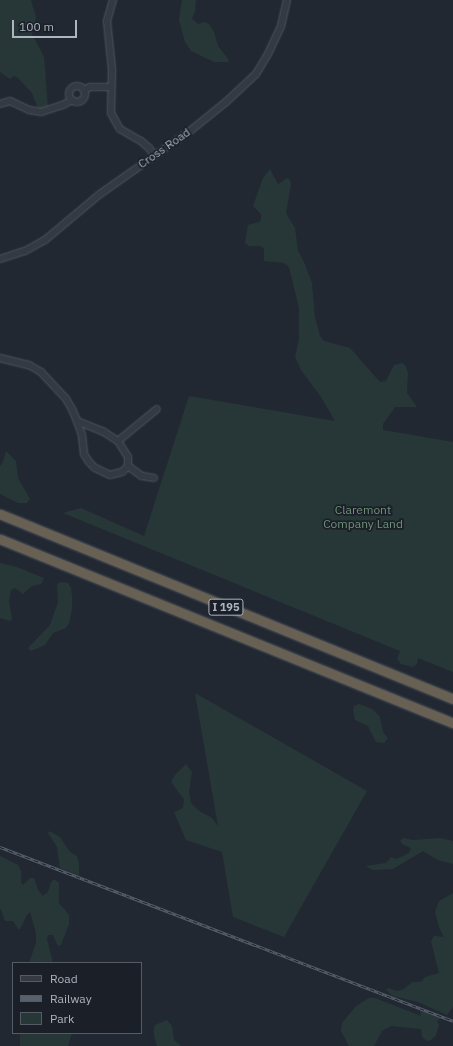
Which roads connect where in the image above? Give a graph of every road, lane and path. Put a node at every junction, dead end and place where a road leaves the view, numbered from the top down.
1 (113, 0) edge
2 (287, 0) edge
3 (110, 87) junction
4 (84, 90) junction
5 (72, 100) junction
6 (0, 104) edge
7 (154, 155) junction
8 (0, 259) edge
9 (0, 358) edge
10 (157, 409) dead end
11 (77, 421) junction
12 (118, 441) junction
13 (128, 466) junction
14 (154, 478) dead end
15 (0, 514) edge
16 (0, 539) edge
17 (453, 699) edge
18 (453, 723) edge

1 - 3 street
2 - 7 street, Cross Road
3 - 4 street
3 - 7 street
4 - 5 street
4 - 5 street
5 - 6 street
7 - 8 street, Cross Road
9 - 11 street
10 - 12 street
11 - 12 street
11 - 13 street
12 - 13 street
13 - 14 street
15 - 17 highway, I 195
16 - 18 highway, I 195

